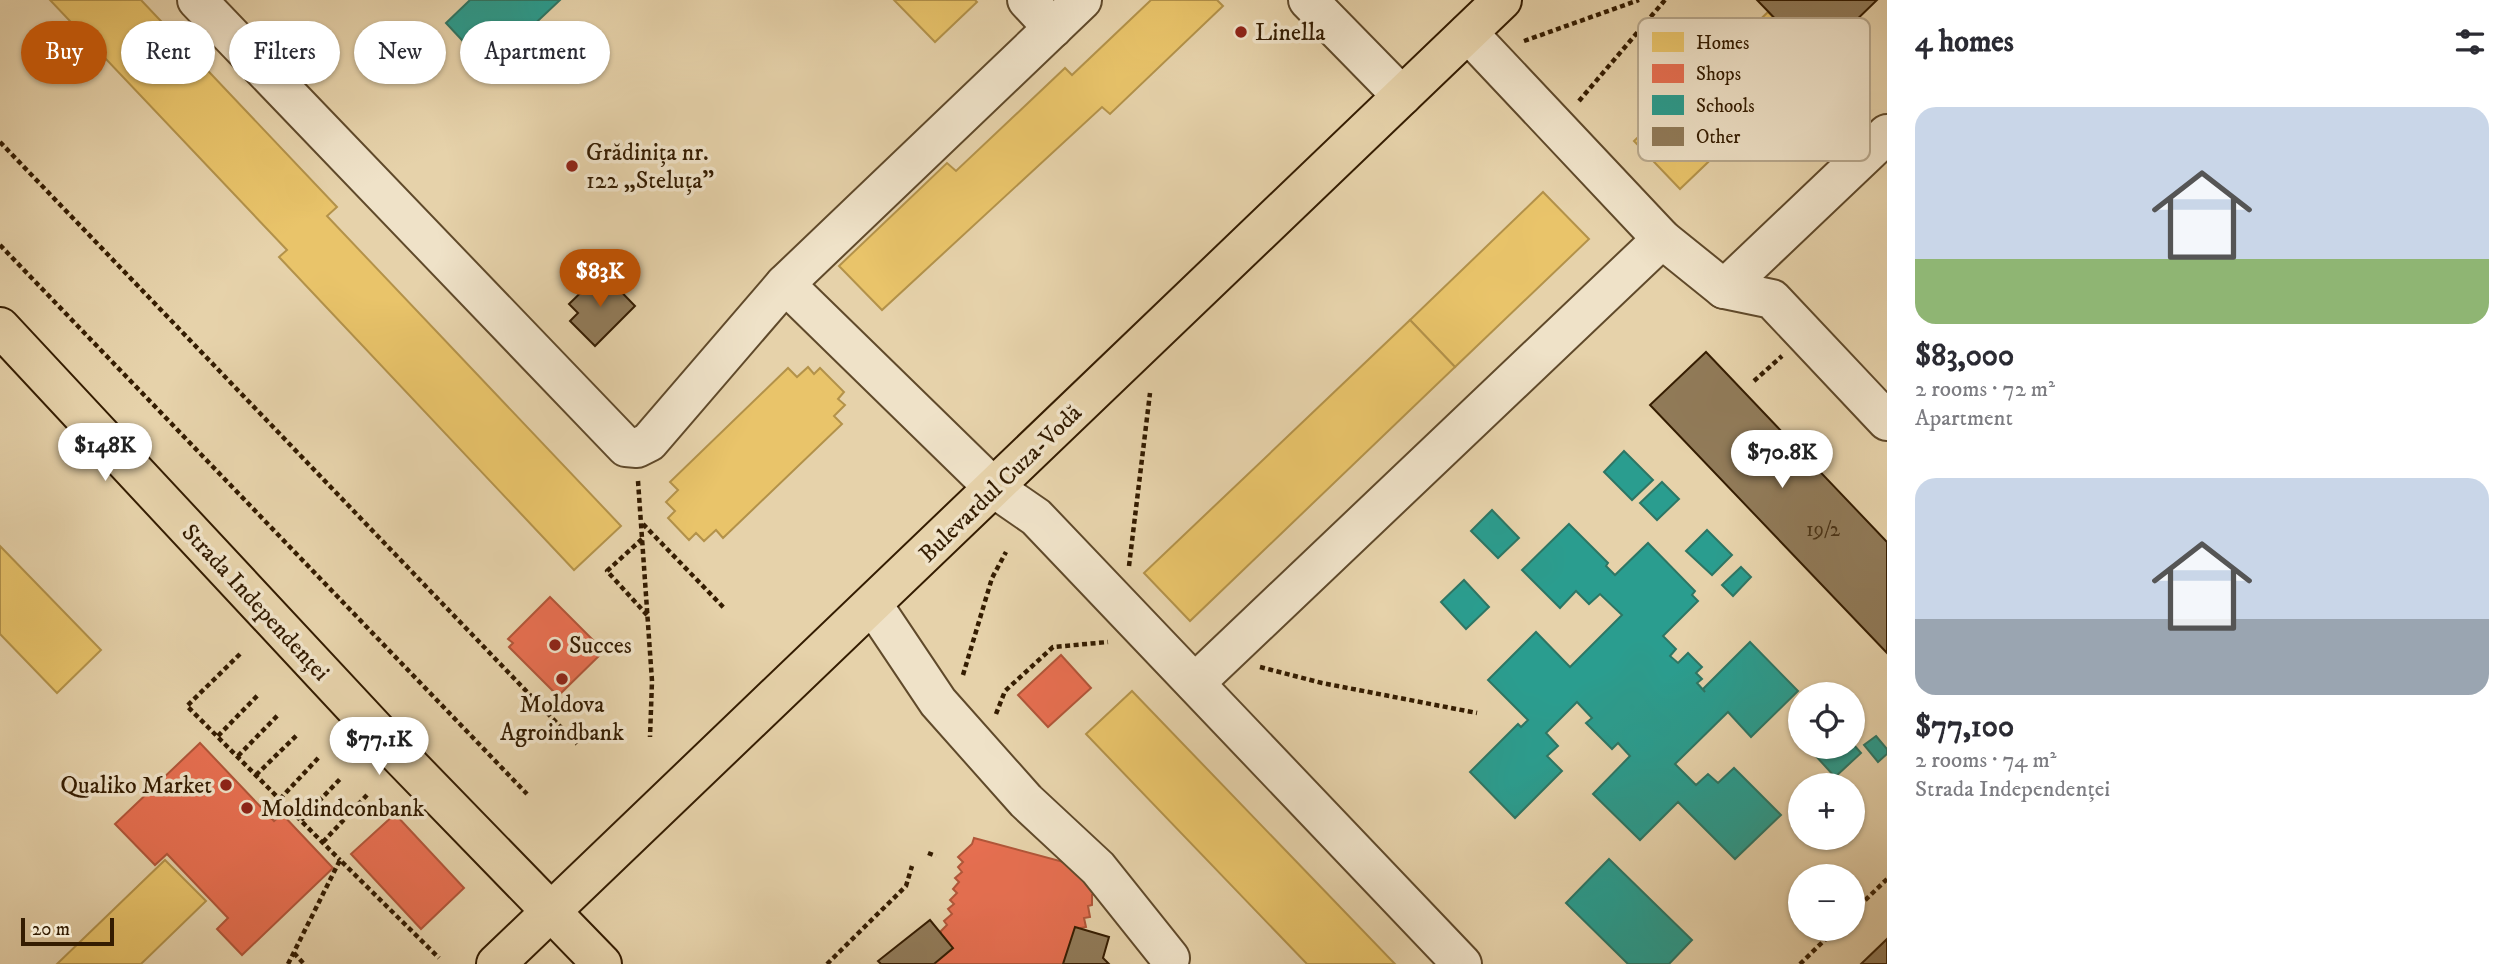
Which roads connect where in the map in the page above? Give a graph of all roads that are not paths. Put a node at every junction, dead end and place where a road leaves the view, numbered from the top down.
1 (197, 0) edge
2 (1027, 0) edge
3 (1082, 0) edge
4 (1308, 0) edge
5 (1502, 0) edge
6 (1052, 28) junction
7 (1468, 33) junction
8 (1402, 96) junction
9 (1887, 134) edge
10 (1870, 150) edge
11 (1859, 161) edge
12 (1662, 239) junction
13 (785, 284) junction
14 (1724, 289) junction
15 (0, 327) edge
16 (1887, 421) edge
17 (994, 488) junction
18 (873, 605) junction
19 (1195, 683) junction
20 (552, 909) junction
21 (1170, 958) dead end
22 (496, 964) edge
23 (602, 964) edge
24 (1462, 964) edge

1 - 13 lane
2 - 6 lane
3 - 6 lane
4 - 8 lane
5 - 7 main road, Bulevardul Cuza-Vodă
6 - 13 lane
7 - 8 main road, Bulevardul Cuza-Vodă
7 - 12 lane
8 - 17 main road, Bulevardul Cuza-Vodă
9 - 10 lane
11 - 14 lane
12 - 14 lane
12 - 19 lane
13 - 17 lane
14 - 16 lane
15 - 20 main road, Strada Independenței
17 - 18 main road, Bulevardul Cuza-Vodă
17 - 19 lane
18 - 20 main road, Bulevardul Cuza-Vodă
18 - 21 lane
19 - 24 lane
20 - 22 main road, Bulevardul Cuza-Vodă
20 - 23 main road, Strada Independenței

